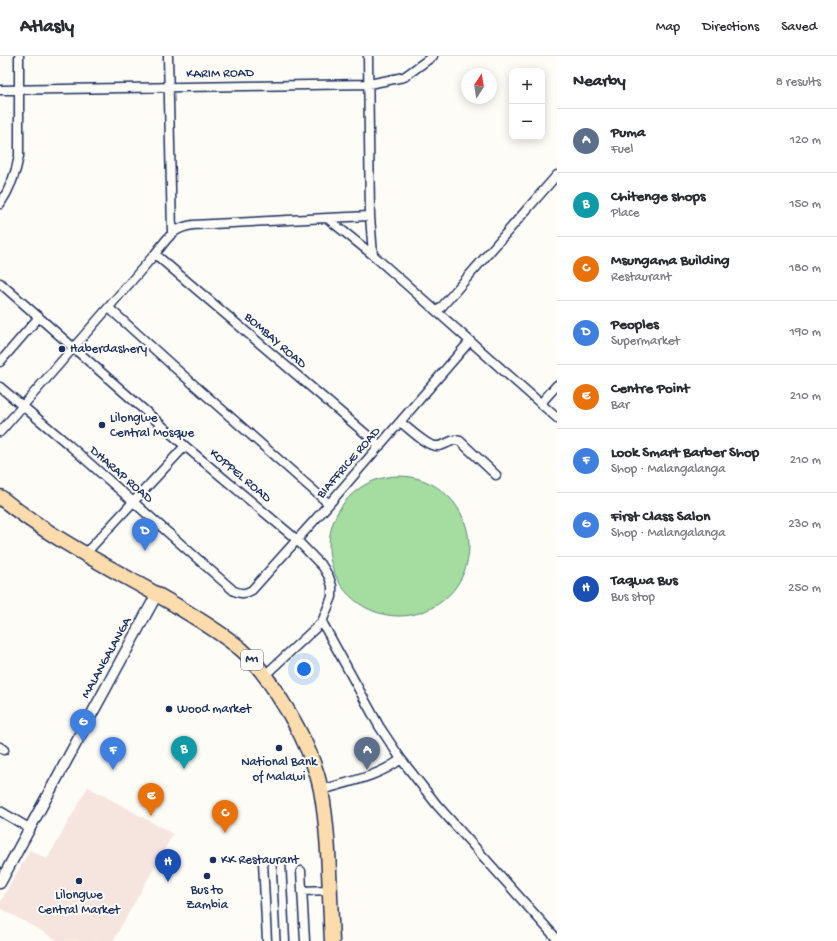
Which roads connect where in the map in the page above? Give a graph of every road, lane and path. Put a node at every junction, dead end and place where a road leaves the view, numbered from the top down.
1 (19, 56) edge
2 (168, 56) edge
3 (368, 56) edge
4 (433, 56) edge
5 (369, 84) junction
6 (169, 88) junction
7 (0, 90) edge
8 (19, 90) junction
9 (557, 175) edge
10 (0, 204) edge
11 (370, 216) junction
12 (327, 218) junction
13 (172, 233) junction
14 (155, 254) junction
15 (373, 255) junction
16 (0, 284) edge
17 (109, 308) junction
18 (438, 311) junction
19 (39, 317) junction
20 (470, 341) junction
21 (74, 348) junction
22 (0, 362) edge
23 (557, 385) edge
24 (0, 386) edge
25 (540, 403) junction
26 (22, 406) junction
27 (557, 418) edge
28 (400, 422) junction
29 (0, 432) edge
30 (185, 446) junction
31 (380, 446) junction
32 (496, 475) dead end
33 (0, 497) edge
34 (134, 502) junction
35 (329, 504) junction
36 (296, 539) junction
37 (85, 554) junction
38 (157, 594) junction
39 (241, 594) joint
40 (322, 622) junction
41 (265, 675) junction
42 (401, 759) junction
43 (321, 790) junction
44 (0, 811) edge
45 (29, 828) junction
46 (263, 862) dead end
47 (281, 862) dead end
48 (301, 871) dead end
49 (0, 883) edge
50 (329, 890) junction
51 (302, 891) junction
52 (557, 939) edge
53 (267, 941) edge
54 (285, 941) edge
55 (305, 941) edge
56 (332, 941) edge

1 - 8 street
2 - 6 street
3 - 5 street
4 - 5 street, KARIM ROAD
5 - 6 street, KARIM ROAD
5 - 11 street
6 - 8 street, KARIM ROAD
6 - 13 street
7 - 8 street, KARIM ROAD
8 - 10 street
9 - 18 street
11 - 12 street
11 - 15 street
12 - 13 street
12 - 15 street
13 - 14 street
14 - 17 street
14 - 31 street, BOMBAY ROAD
15 - 18 street
16 - 19 street, KOPPEL ROAD
17 - 21 street
17 - 35 street
18 - 20 street
19 - 21 street, KOPPEL ROAD
19 - 22 street
20 - 25 street
20 - 28 street, BIAFFRICE ROAD
21 - 26 street
21 - 30 street, KOPPEL ROAD
23 - 25 street
24 - 26 street, DHARAP ROAD
25 - 27 street
26 - 29 street
26 - 34 street, DHARAP ROAD
28 - 31 street, BIAFFRICE ROAD
28 - 32 street
30 - 34 street
30 - 36 street, KOPPEL ROAD
31 - 35 street, BIAFFRICE ROAD
33 - 37 highway, M1
34 - 37 street
34 - 39 street, DHARAP ROAD
35 - 36 street, BIAFFRICE ROAD
36 - 39 street, BIAFFRICE ROAD
36 - 40 street, KOPPEL ROAD
37 - 38 highway, M1
38 - 41 highway, M1
38 - 45 street, MALANGALANGA
40 - 41 street, KOPPEL ROAD
40 - 42 street
41 - 43 highway, M1
42 - 43 street
42 - 52 street
43 - 50 highway, M1
44 - 45 street
45 - 49 street, MALANGALANGA
46 - 53 street
47 - 54 street
48 - 51 street
50 - 51 street
50 - 56 highway, M1
51 - 55 street

